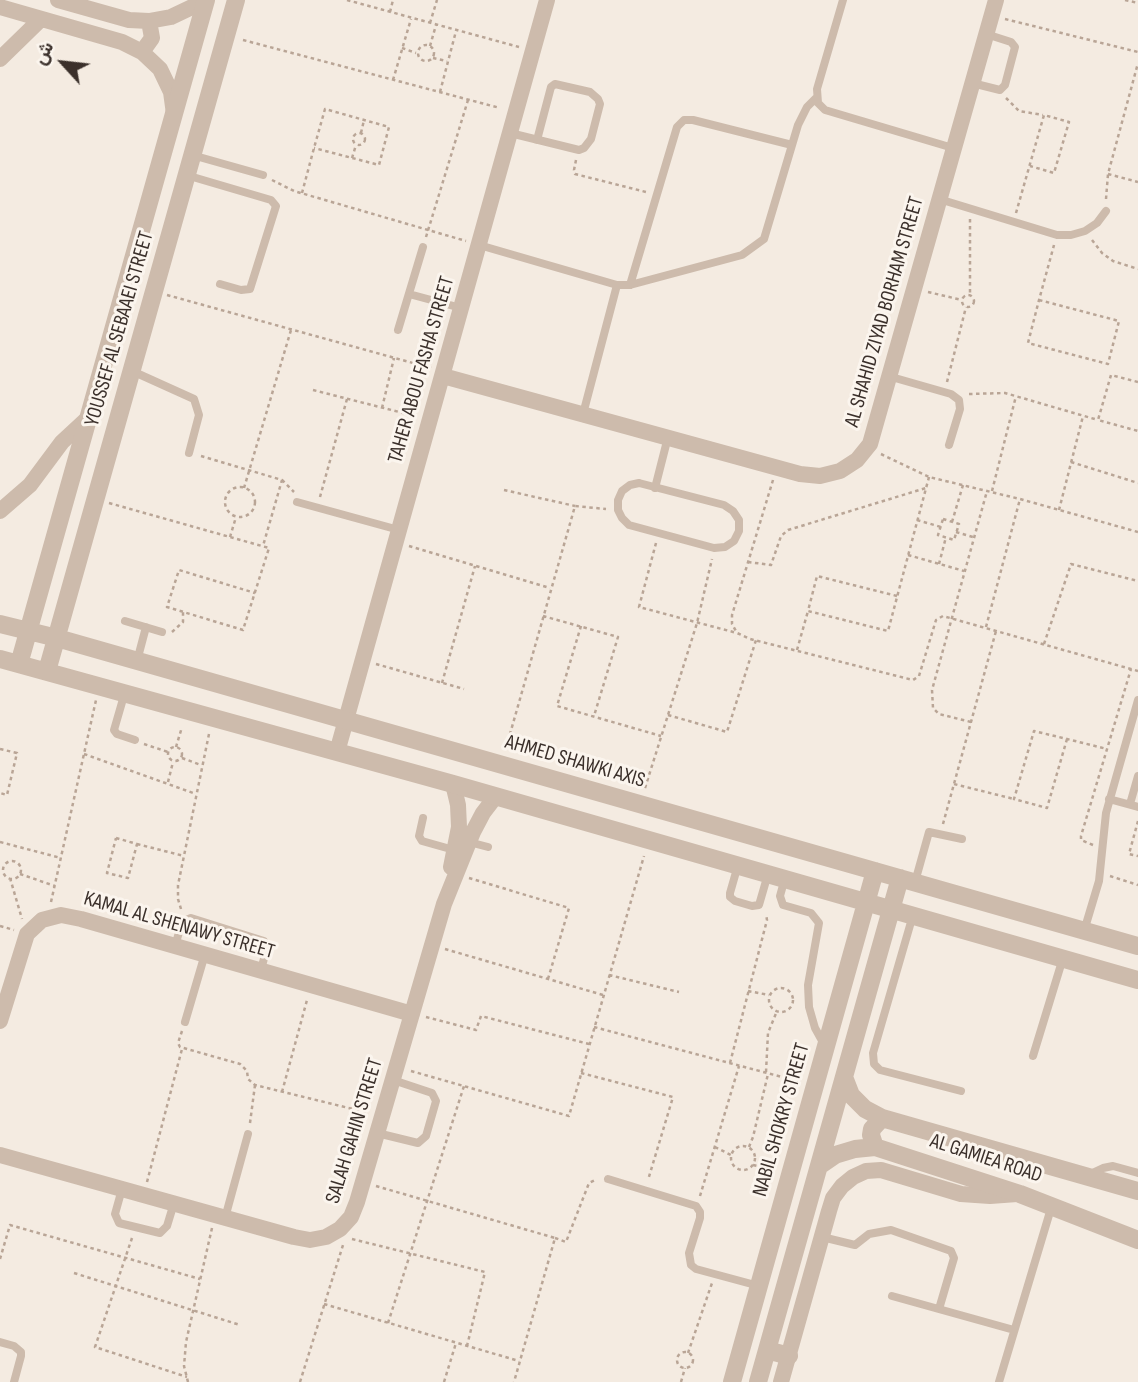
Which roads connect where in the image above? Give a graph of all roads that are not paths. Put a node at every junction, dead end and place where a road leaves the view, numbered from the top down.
1 (58, 0) edge
2 (200, 0) edge
3 (206, 0) edge
4 (236, 0) edge
5 (547, 0) edge
6 (843, 0) edge
7 (0, 7) edge
8 (993, 8) edge
9 (41, 19) junction
10 (149, 21) junction
11 (986, 34) junction
12 (142, 52) junction
13 (0, 59) edge
14 (972, 83) junction
15 (816, 98) junction
16 (172, 124) junction
17 (510, 133) junction
18 (537, 140) junction
19 (792, 145) junction
20 (195, 147) junction
21 (953, 148) junction
22 (186, 175) junction
23 (263, 175) road end
24 (939, 199) junction
25 (1106, 211) road end
26 (479, 245) junction
27 (423, 247) road end
28 (220, 284) dead end
29 (617, 285) junction
30 (630, 285) junction
31 (409, 293) junction
32 (461, 308) junction
33 (398, 330) dead end
34 (132, 371) junction
35 (443, 374) junction
36 (888, 376) junction
37 (583, 414) junction
38 (89, 417) junction
39 (668, 438) junction
40 (949, 445) dead end
41 (189, 453) road end
42 (655, 488) junction
43 (297, 502) road end
44 (0, 511) edge
45 (398, 536) junction
46 (125, 621) dead end
47 (0, 624) edge
48 (146, 627) junction
49 (29, 631) junction
50 (162, 632) road end
51 (57, 638) junction
52 (0, 659) edge
53 (137, 661) junction
54 (19, 663) junction
55 (47, 671) junction
56 (125, 692) junction
57 (1138, 700) edge
58 (346, 721) junction
59 (135, 740) road end
60 (337, 751) junction
61 (1138, 776) edge
62 (453, 784) junction
63 (496, 796) junction
64 (1109, 799) junction
65 (1134, 806) edge
66 (423, 818) dead end
67 (962, 839) dead end
68 (462, 846) junction
69 (488, 847) dead end
70 (738, 865) junction
71 (875, 871) junction
72 (777, 876) junction
73 (907, 880) junction
74 (866, 902) junction
75 (444, 904) junction
76 (891, 909) junction
77 (913, 915) junction
78 (1084, 931) junction
79 (175, 946) junction
80 (1138, 946) edge
81 (205, 954) junction
82 (1063, 958) junction
83 (261, 970) junction
84 (1138, 980) edge
85 (1, 1012) edge
86 (412, 1014) junction
87 (834, 1017) junction
88 (185, 1022) road end
89 (859, 1024) junction
90 (826, 1048) junction
91 (1033, 1056) dead end
92 (395, 1074) junction
93 (844, 1077) junction
94 (961, 1091) dead end
95 (882, 1118) junction
96 (377, 1133) junction
97 (248, 1134) road end
98 (876, 1147) junction
99 (0, 1155) edge
100 (819, 1166) junction
101 (1138, 1173) edge
102 (1085, 1177) junction
103 (608, 1179) road end
104 (122, 1189) junction
105 (1138, 1191) edge
106 (1020, 1194) junction
107 (174, 1203) junction
108 (1052, 1205) junction
109 (220, 1216) junction
110 (822, 1237) junction
111 (1138, 1240) edge
112 (759, 1286) junction
113 (892, 1296) dead end
114 (939, 1309) junction
115 (1014, 1330) junction
116 (0, 1342) edge
117 (768, 1350) junction
118 (789, 1356) junction
119 (14, 1382) edge
120 (732, 1382) edge
121 (758, 1382) edge
122 (781, 1382) edge
123 (999, 1382) edge

1 - 10 street
2 - 10 street
3 - 16 street, YOUSSEF AL SEBAAEI STREET
4 - 20 street, YOUSSEF AL SEBAAEI STREET
5 - 17 street, TAHER ABOU FASHA STREET
6 - 15 lane
7 - 9 street
8 - 11 street, AL SHAHID ZIYAD BORHAM STREET
9 - 12 street
9 - 13 street
10 - 12 street
11 - 14 street, AL SHAHID ZIYAD BORHAM STREET
11 - 14 lane
12 - 16 street
14 - 21 street, AL SHAHID ZIYAD BORHAM STREET
15 - 19 lane
15 - 21 lane
16 - 20 street
16 - 38 street, YOUSSEF AL SEBAAEI STREET
17 - 18 lane
17 - 26 street, TAHER ABOU FASHA STREET
18 - 18 lane
19 - 30 lane
19 - 30 lane
20 - 22 street, YOUSSEF AL SEBAAEI STREET
20 - 23 lane
21 - 24 street, AL SHAHID ZIYAD BORHAM STREET
22 - 28 lane
22 - 34 street, YOUSSEF AL SEBAAEI STREET
24 - 25 lane
24 - 36 street, AL SHAHID ZIYAD BORHAM STREET
26 - 29 lane
26 - 32 street, TAHER ABOU FASHA STREET
27 - 31 lane
29 - 30 lane
29 - 37 lane
31 - 32 lane
31 - 33 lane
32 - 35 street, TAHER ABOU FASHA STREET
34 - 41 lane
34 - 51 street, YOUSSEF AL SEBAAEI STREET
35 - 37 street, AL SHAHID ZIYAD BORHAM STREET
35 - 45 street, TAHER ABOU FASHA STREET
36 - 39 street, AL SHAHID ZIYAD BORHAM STREET
36 - 40 lane
37 - 39 street, AL SHAHID ZIYAD BORHAM STREET
38 - 44 street
38 - 49 street, YOUSSEF AL SEBAAEI STREET
39 - 42 lane
42 - 42 lane
43 - 45 lane
45 - 58 street, TAHER ABOU FASHA STREET
46 - 48 lane
47 - 49 street, AHMED SHAWKI AXIS
48 - 50 lane
48 - 53 lane
49 - 51 street, AHMED SHAWKI AXIS
49 - 54 street, YOUSSEF AL SEBAAEI STREET
51 - 53 street, AHMED SHAWKI AXIS
51 - 55 street, YOUSSEF AL SEBAAEI STREET
52 - 54 street
53 - 58 street, AHMED SHAWKI AXIS
54 - 55 street
55 - 56 street
56 - 59 lane
56 - 60 street
57 - 64 lane
58 - 60 street, TAHER ABOU FASHA STREET
58 - 71 street, AHMED SHAWKI AXIS
60 - 62 street
61 - 65 lane
62 - 63 street
62 - 68 street, SALAH GAHIN STREET
63 - 68 street, SALAH GAHIN STREET
63 - 70 street
64 - 65 lane
64 - 78 lane
66 - 68 lane
67 - 73 lane
68 - 69 lane
68 - 75 street, SALAH GAHIN STREET
68 - 75 street, SALAH GAHIN STREET
70 - 72 street
70 - 72 lane
71 - 73 street, AHMED SHAWKI AXIS
71 - 74 street, NABIL SHOKRY STREET
72 - 74 street
72 - 90 lane
73 - 76 street
73 - 78 street, AHMED SHAWKI AXIS
74 - 76 street
74 - 87 street, NABIL SHOKRY STREET
75 - 86 street, SALAH GAHIN STREET
76 - 77 street
76 - 89 street
77 - 82 street
77 - 94 lane
78 - 80 street, AHMED SHAWKI AXIS
79 - 81 street, KAMAL AL SHENAWY STREET
79 - 83 lane
79 - 85 street, KAMAL AL SHENAWY STREET
81 - 83 street, KAMAL AL SHENAWY STREET
81 - 88 lane
82 - 84 street
82 - 91 lane
83 - 86 street, KAMAL AL SHENAWY STREET
86 - 92 street, SALAH GAHIN STREET
87 - 89 street
87 - 90 street, NABIL SHOKRY STREET
89 - 93 street
90 - 112 street, NABIL SHOKRY STREET
92 - 96 street, SALAH GAHIN STREET
92 - 96 lane
93 - 95 street, AL GAMIEA ROAD
93 - 100 street
95 - 98 street
95 - 102 street, AL GAMIEA ROAD
96 - 109 street, SALAH GAHIN STREET
97 - 109 lane
98 - 100 street, AL GAMIEA ROAD
98 - 106 street, AL GAMIEA ROAD
99 - 104 street, SALAH GAHIN STREET
100 - 117 street
101 - 102 lane
102 - 105 street, AL GAMIEA ROAD
103 - 112 lane
104 - 107 street, SALAH GAHIN STREET
104 - 107 lane
106 - 108 street, AL GAMIEA ROAD
106 - 110 street
107 - 109 street, SALAH GAHIN STREET
108 - 111 street, AL GAMIEA ROAD
108 - 115 lane
110 - 114 lane
110 - 118 street
112 - 120 street, NABIL SHOKRY STREET
113 - 114 lane
114 - 115 lane
115 - 123 lane
116 - 119 lane
117 - 118 street
117 - 121 street
118 - 122 street

